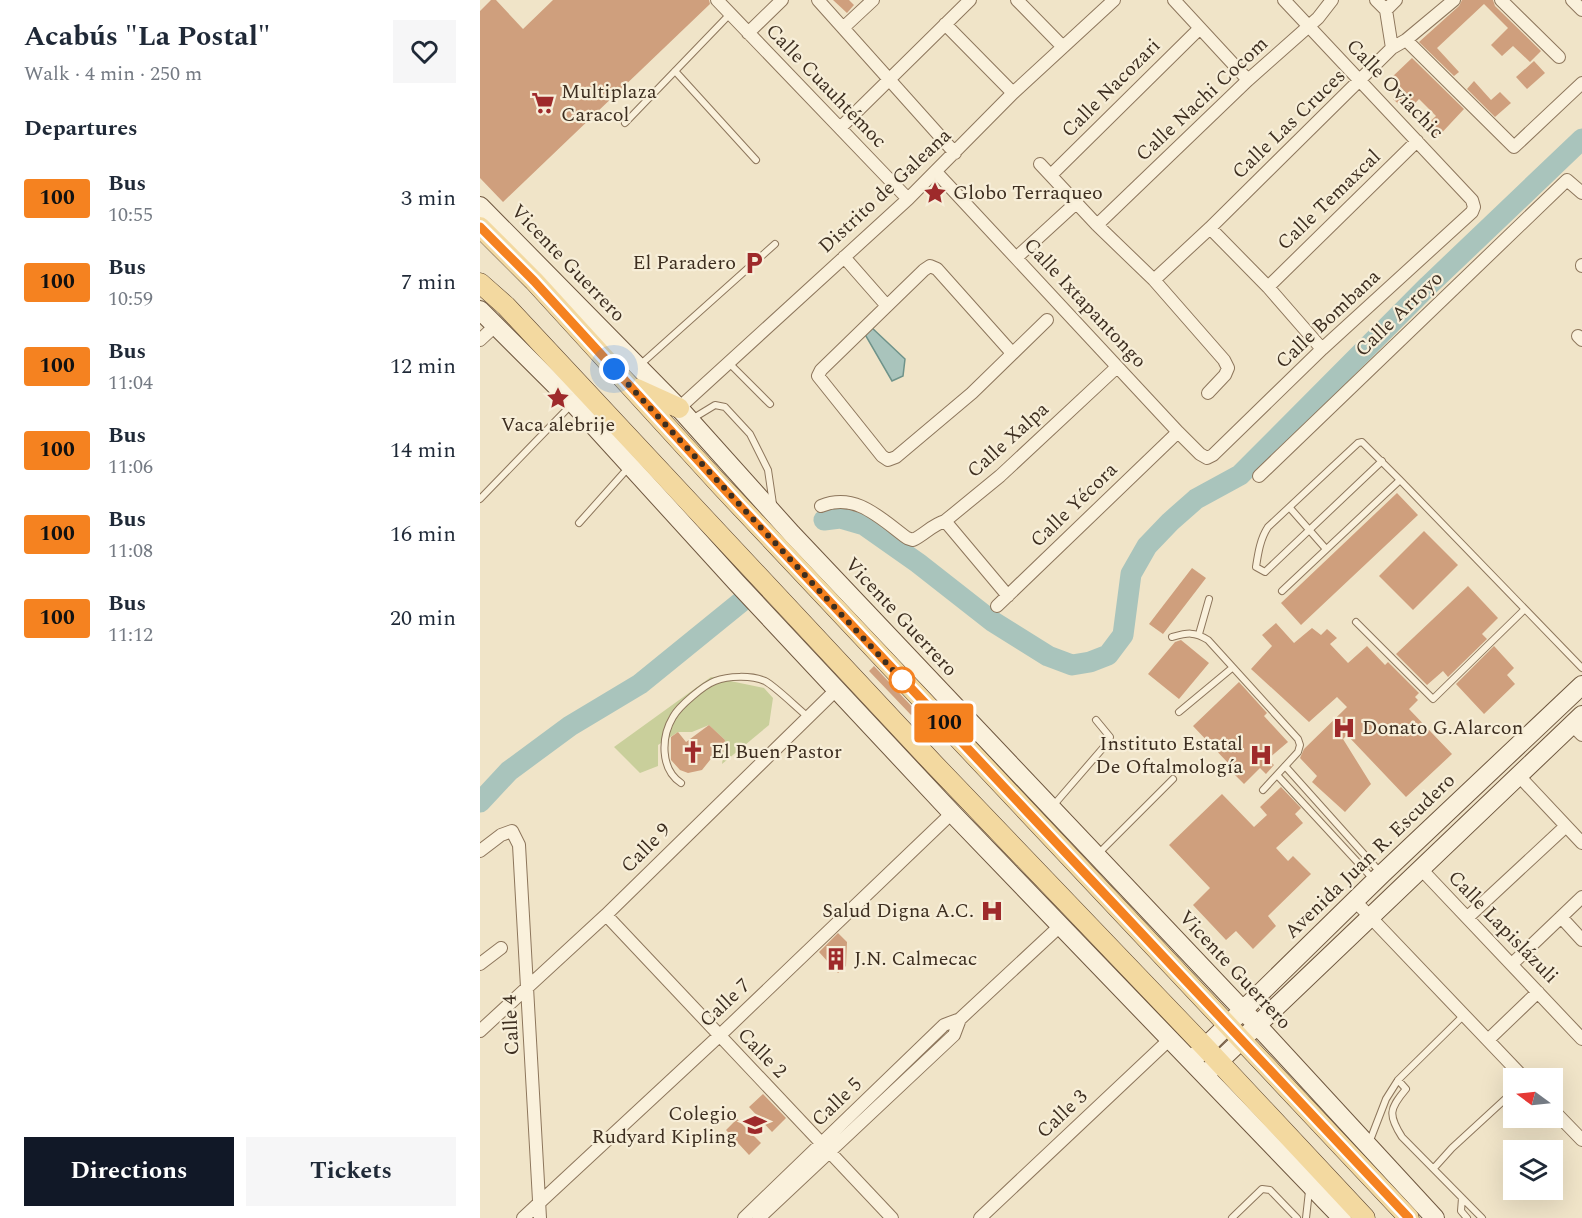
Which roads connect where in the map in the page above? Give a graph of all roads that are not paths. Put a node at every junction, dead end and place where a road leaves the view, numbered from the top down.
1 (717, 0) edge
2 (782, 0) edge
3 (818, 0) edge
4 (873, 0) edge
5 (970, 0) edge
6 (1017, 0) edge
7 (1114, 0) edge
8 (1174, 0) edge
9 (1284, 0) edge
10 (1332, 0) edge
11 (1376, 0) edge
12 (1396, 0) edge
13 (1454, 0) edge
14 (1502, 0) edge
15 (1572, 0) edge
16 (1386, 10) junction
17 (1582, 10) edge
18 (730, 14) junction
19 (945, 24) junction
20 (1308, 26) junction
21 (843, 28) junction
22 (1199, 29) junction
23 (748, 33) junction
24 (1406, 39) junction
25 (1063, 47) junction
26 (1392, 48) junction
27 (1559, 57) dead end
28 (675, 71) junction
29 (889, 79) junction
30 (1248, 80) junction
31 (1360, 82) junction
32 (1582, 83) edge
33 (1013, 93) junction
34 (625, 123) dead end
35 (840, 128) junction
36 (1418, 141) junction
37 (955, 153) junction
38 (756, 160) dead end
39 (1040, 164) dead end
40 (936, 172) junction
41 (1051, 175) junction
42 (1582, 193) edge
43 (908, 199) junction
44 (1076, 203) junction
45 (480, 206) edge
46 (1474, 207) joint
47 (1097, 225) junction
48 (480, 227) edge
49 (1210, 228) junction
50 (775, 244) dead end
51 (844, 257) junction
52 (1017, 257) junction
53 (1154, 280) junction
54 (480, 282) edge
55 (1268, 287) junction
56 (887, 306) junction
57 (480, 310) edge
58 (1047, 320) dead end
59 (495, 326) junction
60 (480, 340) edge
61 (1322, 349) junction
62 (1012, 353) junction
63 (729, 363) junction
64 (638, 367) junction
65 (1117, 367) junction
66 (630, 386) junction
67 (1209, 393) dead end
68 (579, 398) junction
69 (770, 404) dead end
70 (684, 414) junction
71 (1178, 432) junction
72 (1207, 458) joint
73 (1382, 461) junction
74 (638, 462) junction
75 (1259, 476) dead end
76 (1400, 480) junction
77 (480, 499) edge
78 (821, 506) dead end
79 (1290, 508) junction
80 (774, 514) junction
81 (945, 521) junction
82 (579, 522) dead end
83 (1310, 529) junction
84 (1326, 549) junction
85 (1282, 591) dead end
86 (1008, 596) junction
87 (1209, 599) dead end
88 (997, 606) dead end
89 (1525, 609) junction
90 (1356, 622) dead end
91 (1199, 634) junction
92 (1172, 637) dead end
93 (1232, 668) junction
94 (1582, 668) edge
95 (1582, 685) edge
96 (837, 689) junction
97 (1179, 712) dead end
98 (807, 716) junction
99 (1096, 720) dead end
100 (1579, 725) edge
101 (1285, 766) junction
102 (926, 771) junction
103 (1277, 775) junction
104 (1519, 776) junction
105 (1173, 779) dead end
106 (681, 783) dead end
107 (1263, 790) dead end
108 (1051, 808) junction
109 (952, 813) junction
110 (1566, 826) junction
111 (1582, 843) edge
112 (480, 851) edge
113 (1096, 855) junction
114 (1421, 869) junction
115 (1379, 878) junction
116 (1582, 897) edge
117 (1355, 901) junction
118 (606, 915) junction
119 (1468, 917) junction
120 (1561, 917) junction
121 (1370, 918) junction
122 (1060, 926) junction
123 (1582, 940) edge
124 (501, 948) dead end
125 (480, 964) edge
126 (1512, 964) junction
127 (528, 986) junction
128 (1538, 992) junction
129 (1242, 1010) junction
130 (1463, 1016) junction
131 (1227, 1025) junction
132 (1257, 1025) junction
133 (480, 1031) edge
134 (719, 1036) junction
135 (1170, 1039) junction
136 (1582, 1039) edge
137 (1241, 1040) junction
138 (1488, 1040) junction
139 (1204, 1047) junction
140 (1190, 1061) junction
141 (1515, 1068) edge
142 (1212, 1069) junction
143 (1398, 1080) junction
144 (1503, 1101) edge
145 (1563, 1120) edge
146 (1582, 1140) edge
147 (1368, 1146) junction
148 (826, 1147) junction
149 (1434, 1168) junction
150 (1310, 1184) junction
151 (1462, 1198) junction
152 (539, 1202) junction
153 (523, 1218) edge
154 (540, 1218) edge
155 (744, 1218) edge
156 (759, 1218) edge
157 (892, 1218) edge
158 (980, 1218) edge
159 (1232, 1218) edge
160 (1297, 1218) edge
161 (1306, 1218) edge
162 (1342, 1218) edge
163 (1365, 1218) edge
164 (1409, 1218) edge
165 (1435, 1218) edge
166 (1467, 1218) edge
167 (1482, 1218) edge

1 - 18 street, Calle Cuauhtémoc
2 - 23 street
3 - 21 street
4 - 21 street
5 - 19 street
6 - 25 street
7 - 25 street, Distrito de Galeana
8 - 22 street
9 - 20 street, Calle Oviachic
10 - 20 street, Calle Nachi Cocom
11 - 16 street
12 - 16 street
13 - 24 street, Calle Las Cruces
14 - 27 street
15 - 17 street
16 - 26 street
18 - 23 street, Calle Cuauhtémoc
18 - 28 lane
19 - 29 street
19 - 33 street
20 - 30 street, Calle Nachi Cocom
20 - 31 street, Calle Oviachic
21 - 29 street
22 - 30 street
22 - 41 street, Calle Nacozari
23 - 35 street, Calle Cuauhtémoc
24 - 26 street, Calle Las Cruces
24 - 32 street
25 - 33 street, Distrito de Galeana
26 - 31 street, Calle Las Cruces
28 - 34 lane
28 - 38 lane
29 - 35 street
29 - 37 street
30 - 47 street, Calle Nachi Cocom
31 - 36 street, Calle Oviachic
31 - 49 street, Calle Las Cruces
33 - 37 street, Distrito de Galeana
35 - 43 street, Calle Cuauhtémoc
36 - 46 street, Calle Oviachic
36 - 55 street, Calle Temaxcal
37 - 40 street, Distrito de Galeana
39 - 41 street
40 - 43 street, Distrito de Galeana
40 - 52 street, Calle Ixtapantongo
41 - 44 street
42 - 75 street, Calle Arroyo
43 - 51 street, Distrito de Galeana
44 - 47 street
44 - 52 street
45 - 64 main road, Vicente Guerrero
46 - 61 street, Calle Bombana
47 - 53 street
48 - 66 main road
49 - 53 street, Calle Las Cruces
49 - 55 street
50 - 64 lane
51 - 56 street
51 - 63 street, Distrito de Galeana
52 - 65 street, Calle Ixtapantongo
53 - 67 street
54 - 68 main road
55 - 61 street
56 - 62 street
56 - 62 street
57 - 59 main road
58 - 62 street
59 - 60 street
59 - 68 main road
61 - 72 street, Calle Bombana
63 - 69 lane
63 - 70 street, Distrito de Galeana
64 - 70 main road, Vicente Guerrero
65 - 71 street, Calle Ixtapantongo
65 - 81 street, Calle Xalpa
66 - 70 main road
66 - 131 main road
68 - 74 main road
68 - 77 lane
70 - 80 main road, Vicente Guerrero
70 - 80 lane
71 - 72 street, Calle Ixtapantongo
71 - 86 street, Calle Yécora
73 - 76 lane
73 - 79 lane
73 - 83 lane
74 - 82 lane
74 - 96 main road
74 - 102 main road
76 - 84 lane
76 - 89 lane
78 - 81 street, Calle Xalpa
79 - 83 lane
79 - 83 lane
80 - 108 main road, Vicente Guerrero
81 - 86 street
83 - 84 lane
84 - 85 lane
86 - 88 street, Calle Yécora
87 - 91 lane
89 - 90 lane
89 - 94 lane
91 - 92 lane
91 - 93 lane
93 - 97 lane
93 - 101 lane
95 - 115 main road, Avenida Juan R. Escudero
96 - 98 street, Calle 9
96 - 102 main road
98 - 106 lane
98 - 118 street, Calle 9
99 - 108 lane
100 - 104 main road
101 - 103 lane
101 - 115 lane
102 - 109 main road
102 - 139 main road
103 - 107 lane
103 - 115 lane
104 - 110 street
104 - 114 main road
105 - 113 lane
108 - 113 main road, Vicente Guerrero
109 - 122 main road
109 - 134 street, Calle 7
110 - 111 street
110 - 119 street
112 - 127 street, Calle 4
113 - 129 main road, Vicente Guerrero
114 - 119 street, Calle Lapislázuli
114 - 121 main road
115 - 117 main road, Avenida Juan R. Escudero
116 - 120 street
117 - 121 street
117 - 129 main road, Avenida Juan R. Escudero
118 - 127 street, Calle 9
118 - 134 street, Calle 2
119 - 126 street, Calle Lapislázuli
120 - 123 street
120 - 126 street
121 - 130 street
121 - 132 main road
122 - 135 main road
122 - 148 street, Calle 5
124 - 125 street
126 - 128 street, Calle Lapislázuli
127 - 133 street, Calle 9
127 - 152 street, Calle 4
128 - 136 street, Calle Lapislázuli
128 - 138 street
129 - 131 main road, Avenida Juan R. Escudero
129 - 132 main road, Vicente Guerrero
130 - 138 street
130 - 143 lane
131 - 137 main road
131 - 139 main road, Avenida Juan R. Escudero
132 - 137 main road
132 - 147 main road, Vicente Guerrero
134 - 148 street, Calle 2
134 - 152 street, Calle 7
135 - 140 main road
135 - 158 street, Calle 3
137 - 142 main road
137 - 164 main road
138 - 141 street
139 - 140 main road, Avenida Juan R. Escudero
139 - 142 main road
140 - 142 main road
142 - 150 main road
142 - 163 main road
143 - 147 lane
143 - 149 lane
144 - 149 lane
145 - 146 street
147 - 165 main road, Vicente Guerrero
148 - 155 street, Calle 5
148 - 156 street, Calle 5
148 - 157 street, Calle 2
149 - 151 lane
150 - 161 lane
150 - 162 main road
151 - 166 lane
151 - 167 lane
152 - 153 street, Calle 7
152 - 154 street, Calle 4
159 - 160 lane

